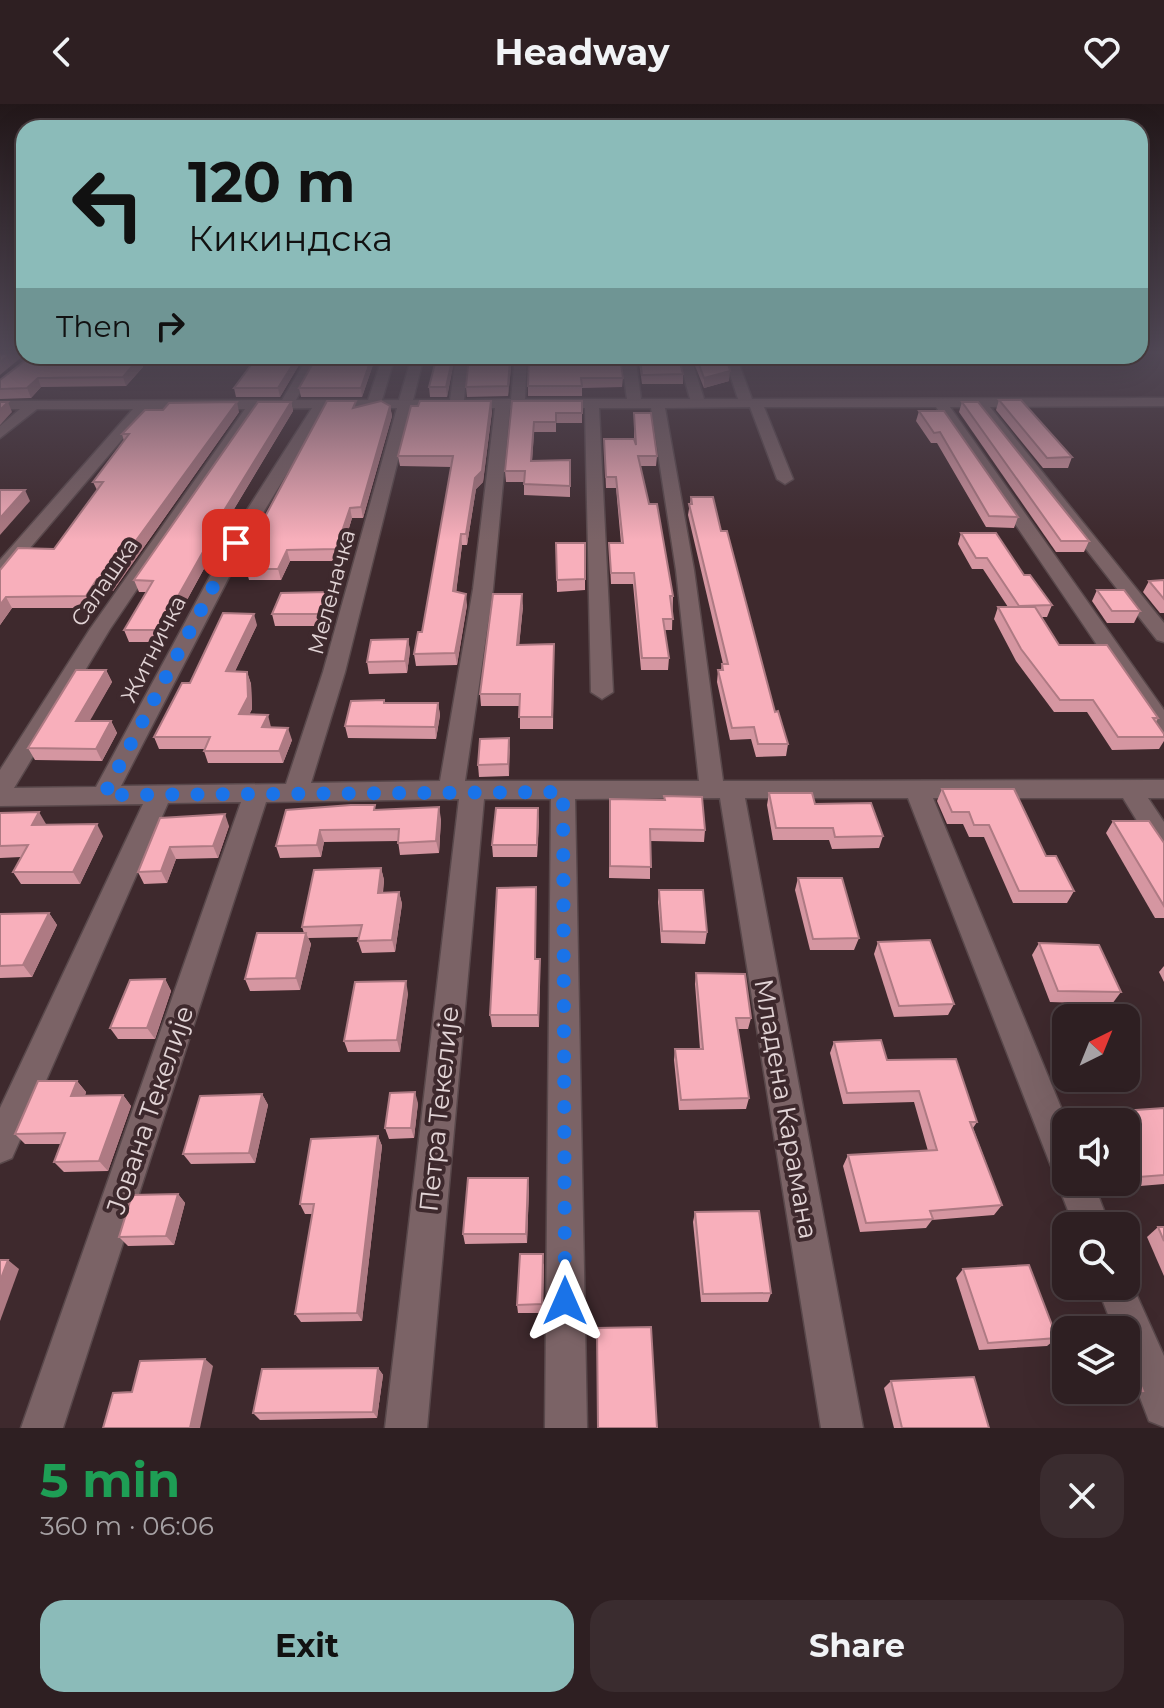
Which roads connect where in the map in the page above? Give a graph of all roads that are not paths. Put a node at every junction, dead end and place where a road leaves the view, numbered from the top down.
1 (21, 416) edge
2 (135, 416) edge
3 (247, 416) edge
4 (315, 416) edge
5 (402, 416) edge
6 (509, 416) edge
7 (592, 416) edge
8 (659, 416) edge
9 (757, 416) edge
10 (949, 416) edge
11 (990, 416) edge
12 (0, 434) edge
13 (785, 479) dead end
14 (0, 571) edge
15 (1164, 636) edge
16 (602, 692) dead end
17 (1164, 727) edge
18 (722, 789) junction
19 (917, 789) junction
20 (1130, 789) junction
21 (1164, 789) edge
22 (0, 790) edge
23 (462, 790) junction
24 (257, 792) junction
25 (296, 792) junction
26 (563, 792) junction
27 (160, 794) junction
28 (104, 795) junction
29 (0, 797) edge
30 (1164, 843) edge
31 (1052, 1126) edge
32 (0, 1146) edge
33 (1122, 1300) edge
34 (1164, 1406) edge
35 (42, 1428) edge
36 (406, 1428) edge
37 (566, 1428) edge
38 (842, 1428) edge

1 - 12 street
2 - 14 street
3 - 22 street, Салашка
4 - 28 street, Житничка
5 - 25 street, Меленачка
6 - 23 street, Петра Текелије
7 - 16 street
8 - 18 street, Младена Карамана
9 - 13 street
10 - 17 street
11 - 15 street
18 - 19 street
18 - 26 street
18 - 38 street, Младена Карамана
19 - 20 street
19 - 31 street
20 - 21 street
20 - 30 street
23 - 25 street
23 - 26 street
23 - 36 street, Петра Текелије
24 - 25 street
24 - 27 street
24 - 35 street, Јована Текелије
26 - 37 street
27 - 28 street
27 - 32 street
28 - 29 street
33 - 34 street

